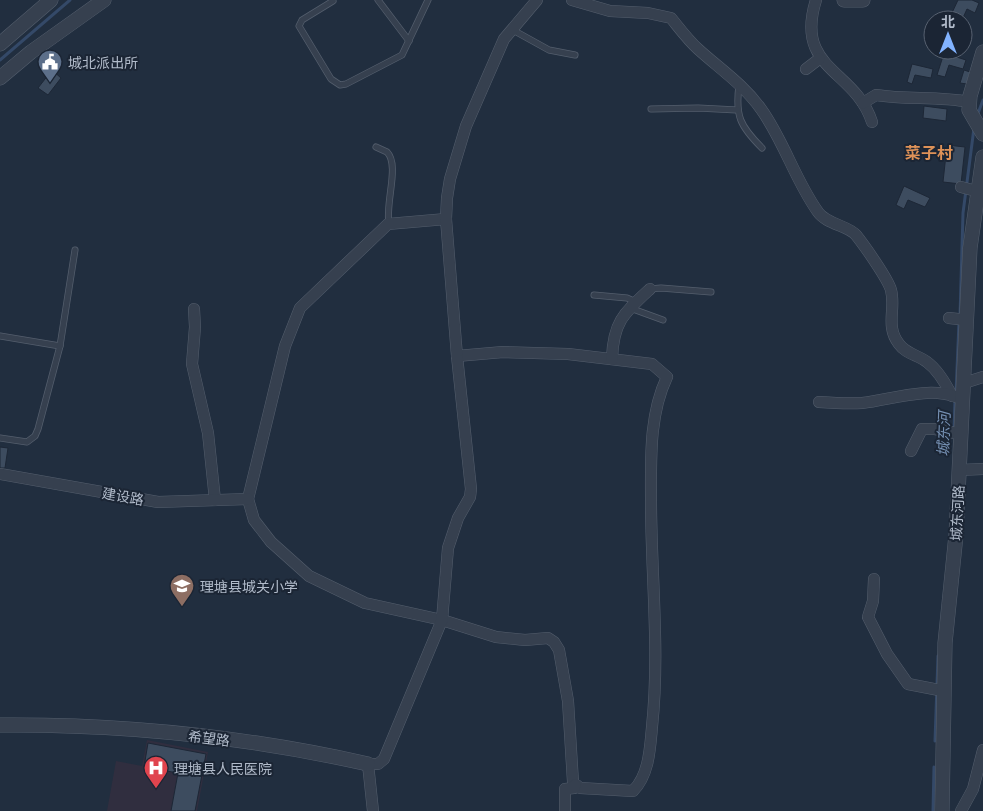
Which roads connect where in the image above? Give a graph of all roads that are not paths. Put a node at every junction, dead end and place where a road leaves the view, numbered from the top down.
1 (51, 0) edge
2 (104, 0) edge
3 (378, 0) edge
4 (428, 0) edge
5 (537, 0) edge
6 (572, 0) edge
7 (816, 0) edge
8 (844, 0) edge
9 (863, 0) edge
10 (333, 1) edge
11 (511, 29) junction
12 (409, 42) junction
13 (0, 44) edge
14 (983, 52) edge
15 (575, 55) dead end
16 (819, 59) junction
17 (806, 69) dead end
18 (0, 78) edge
19 (738, 85) junction
20 (969, 102) junction
21 (863, 103) junction
22 (651, 109) dead end
23 (737, 110) junction
24 (872, 122) dead end
25 (983, 134) edge
26 (376, 147) dead end
27 (762, 148) dead end
28 (983, 157) edge
29 (446, 218) junction
30 (389, 224) junction
31 (74, 250) dead end
32 (652, 285) joint
33 (711, 292) dead end
34 (594, 295) dead end
35 (633, 305) junction
36 (194, 309) dead end
37 (949, 318) dead end
38 (663, 320) dead end
39 (966, 320) junction
40 (0, 336) edge
41 (60, 346) junction
42 (457, 356) junction
43 (612, 359) junction
44 (983, 377) edge
45 (964, 383) junction
46 (957, 398) junction
47 (819, 402) dead end
48 (955, 433) junction
49 (0, 438) edge
50 (911, 451) dead end
51 (983, 469) edge
52 (959, 470) junction
53 (0, 474) edge
54 (248, 499) junction
55 (215, 500) junction
56 (874, 579) dead end
57 (442, 620) junction
58 (938, 690) junction
59 (0, 726) edge
60 (983, 750) edge
61 (368, 764) junction
62 (575, 785) junction
63 (373, 811) edge
64 (565, 811) edge
65 (942, 811) edge
66 (961, 811) edge

1 - 13 street
2 - 18 street
3 - 12 lane
4 - 12 lane
5 - 11 street
6 - 19 street
7 - 16 street
8 - 9 street
10 - 12 lane
11 - 15 lane
11 - 29 street
14 - 20 street
16 - 17 street
16 - 21 street
19 - 23 lane
19 - 46 street
20 - 21 street
20 - 25 street
21 - 24 street
22 - 23 lane
23 - 27 lane
26 - 30 lane
28 - 39 street, 城东河路
29 - 30 street
29 - 42 street
30 - 54 street
31 - 41 lane
32 - 33 lane
32 - 35 street
34 - 35 lane
35 - 38 lane
35 - 43 street
36 - 55 street
37 - 39 street
39 - 45 street, 城东河路
40 - 41 lane
41 - 49 lane
42 - 43 street
42 - 57 street
43 - 62 street
44 - 45 street
45 - 46 street, 城东河路
46 - 47 street
46 - 48 street, 城东河路
48 - 50 street
48 - 52 street, 城东河路
51 - 52 street
52 - 58 street, 城东河路
53 - 55 street, 建设路
54 - 55 street, 建设路
54 - 57 street
56 - 58 street
57 - 61 street
57 - 62 street
58 - 65 street, 城东河路
59 - 61 street, 希望路
60 - 66 street
61 - 63 street
62 - 64 street

